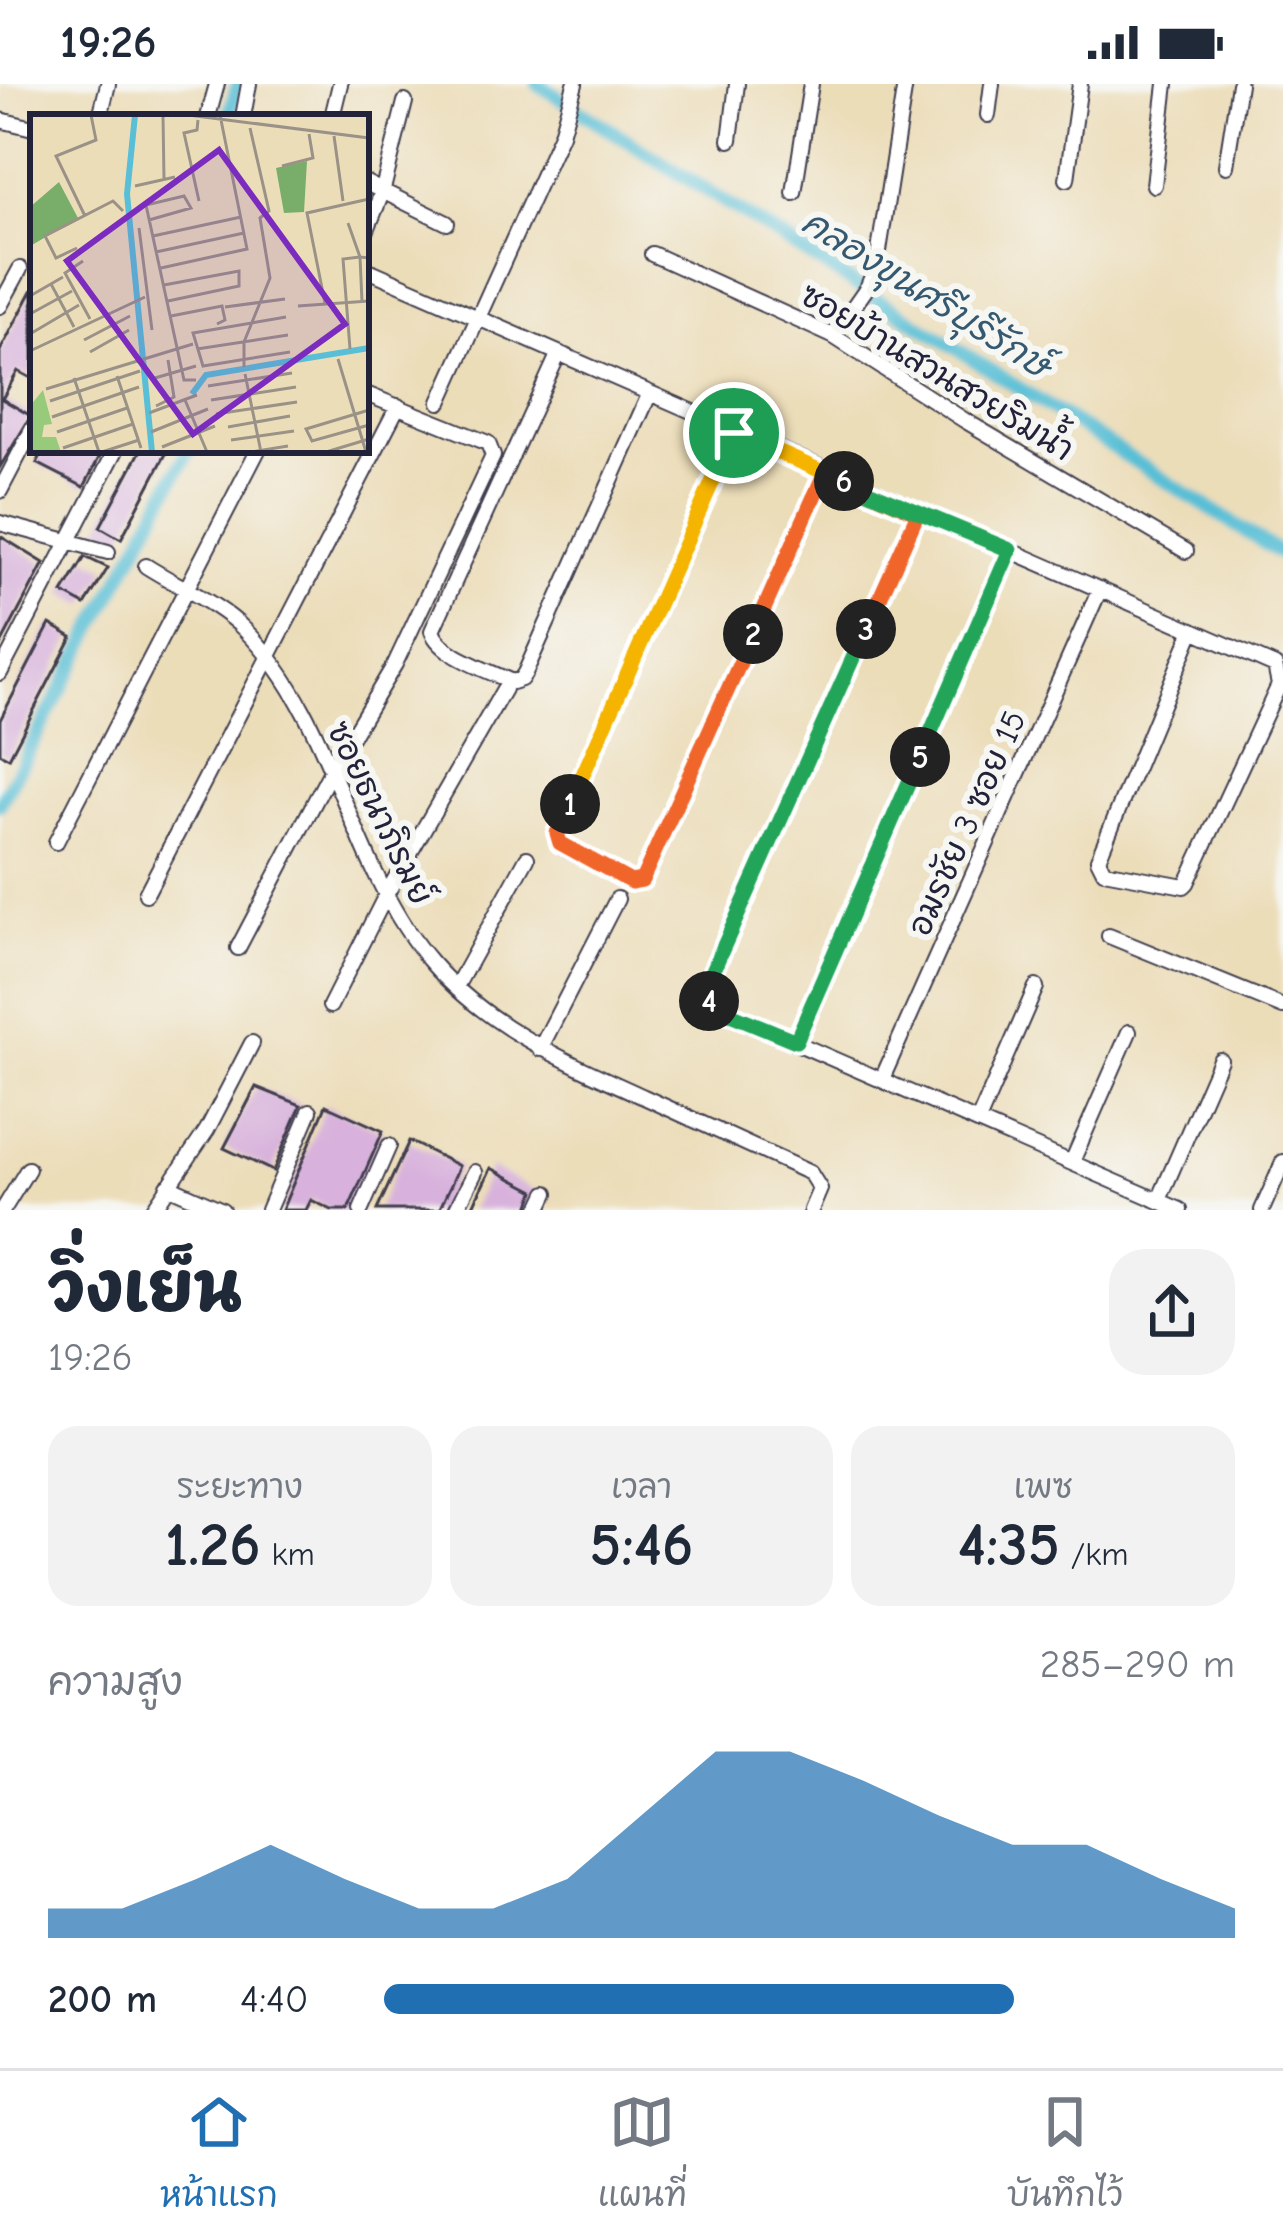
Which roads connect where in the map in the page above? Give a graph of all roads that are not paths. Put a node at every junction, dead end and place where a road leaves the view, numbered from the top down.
1 (108, 84) edge
2 (217, 84) edge
3 (249, 84) edge
4 (340, 84) edge
5 (575, 84) edge
6 (737, 84) edge
7 (811, 84) edge
8 (905, 84) edge
9 (992, 84) edge
10 (1080, 84) edge
11 (1166, 84) edge
12 (1239, 84) edge
13 (405, 102) dead end
14 (101, 114) edge
15 (209, 114) edge
16 (244, 114) edge
17 (333, 114) edge
18 (988, 115) dead end
19 (0, 121) edge
20 (30, 127) edge
21 (730, 140) dead end
22 (1226, 166) dead end
23 (1067, 179) dead end
24 (369, 185) edge
25 (1154, 185) dead end
26 (382, 193) junction
27 (794, 194) dead end
28 (447, 223) dead end
29 (369, 225) edge
30 (652, 254) dead end
31 (20, 268) dead end
32 (369, 270) edge
33 (0, 306) edge
34 (478, 318) junction
35 (833, 337) junction
36 (558, 355) junction
37 (369, 395) edge
38 (649, 395) junction
39 (440, 402) dead end
40 (398, 406) junction
41 (734, 433) junction
42 (30, 434) edge
43 (114, 453) edge
44 (256, 453) edge
45 (825, 472) junction
46 (0, 491) edge
47 (918, 513) junction
48 (0, 523) edge
49 (69, 538) junction
50 (1010, 550) junction
51 (1186, 551) dead end
52 (109, 552) dead end
53 (146, 566) dead end
54 (1100, 589) junction
55 (183, 590) junction
56 (1192, 630) junction
57 (269, 656) junction
58 (0, 673) edge
59 (504, 689) dead end
60 (332, 769) junction
61 (56, 842) dead end
62 (527, 858) dead end
63 (387, 893) junction
64 (146, 894) dead end
65 (617, 899) dead end
66 (1109, 936) dead end
67 (238, 948) dead end
68 (455, 987) junction
69 (1036, 987) dead end
70 (330, 1006) dead end
71 (1283, 1007) edge
72 (1130, 1032) dead end
73 (796, 1041) junction
74 (252, 1043) dead end
75 (540, 1049) junction
76 (1220, 1060) dead end
77 (882, 1078) junction
78 (310, 1111) dead end
79 (979, 1119) junction
80 (389, 1146) dead end
81 (1072, 1162) junction
82 (1283, 1162) edge
83 (28, 1169) dead end
84 (475, 1172) dead end
85 (168, 1186) junction
86 (547, 1193) dead end
87 (1159, 1200) junction
88 (812, 1207) edge
89 (3, 1210) edge
90 (153, 1210) edge
91 (222, 1210) edge
92 (268, 1210) edge
93 (362, 1210) edge
94 (456, 1210) edge
95 (539, 1210) edge
96 (1180, 1210) edge
97 (1262, 1210) edge

1 - 14 street
2 - 15 street
3 - 16 street
4 - 17 street
5 - 34 street
6 - 21 street
7 - 27 street
8 - 35 street
9 - 18 street
10 - 23 street
11 - 25 street
12 - 22 street
13 - 26 street
19 - 20 street
24 - 26 street
26 - 28 street
26 - 29 street
30 - 35 street, ซอยบ้านสวนสวยริมน้ำ
31 - 33 street
32 - 34 street
34 - 36 street
34 - 39 street
35 - 51 street, ซอยบ้านสวนสวยริมน้ำ
36 - 38 street
36 - 38 street
37 - 40 street
38 - 41 street
40 - 57 street
40 - 60 street
41 - 45 street
41 - 45 street
42 - 46 street
43 - 49 street
44 - 55 street
45 - 47 street
47 - 50 street
47 - 73 street
48 - 49 street
49 - 52 street
49 - 58 street
50 - 54 street
50 - 73 street
53 - 55 street, ซอยธนาภิรมย์
54 - 56 street
54 - 77 street, อมรชัย 3 ซอย 15
55 - 57 street, ซอยธนาภิรมย์
55 - 61 street
56 - 56 street
57 - 60 street, ซอยธนาภิรมย์
57 - 64 street
59 - 63 street
60 - 63 street, ซอยธนาภิรมย์
60 - 67 street
62 - 68 street
63 - 68 street, ซอยธนาภิรมย์
63 - 70 street
65 - 75 street
66 - 71 street
68 - 75 street, ซอยธนาภิรมย์
69 - 79 street
72 - 81 street
73 - 77 street
74 - 85 street
75 - 88 street, ซอยธนาภิรมย์
76 - 87 street
77 - 79 street
78 - 92 street
79 - 81 street
80 - 93 street
81 - 87 street
82 - 97 street
83 - 89 street
84 - 94 street
85 - 90 street
85 - 91 street
86 - 95 street
87 - 96 street

